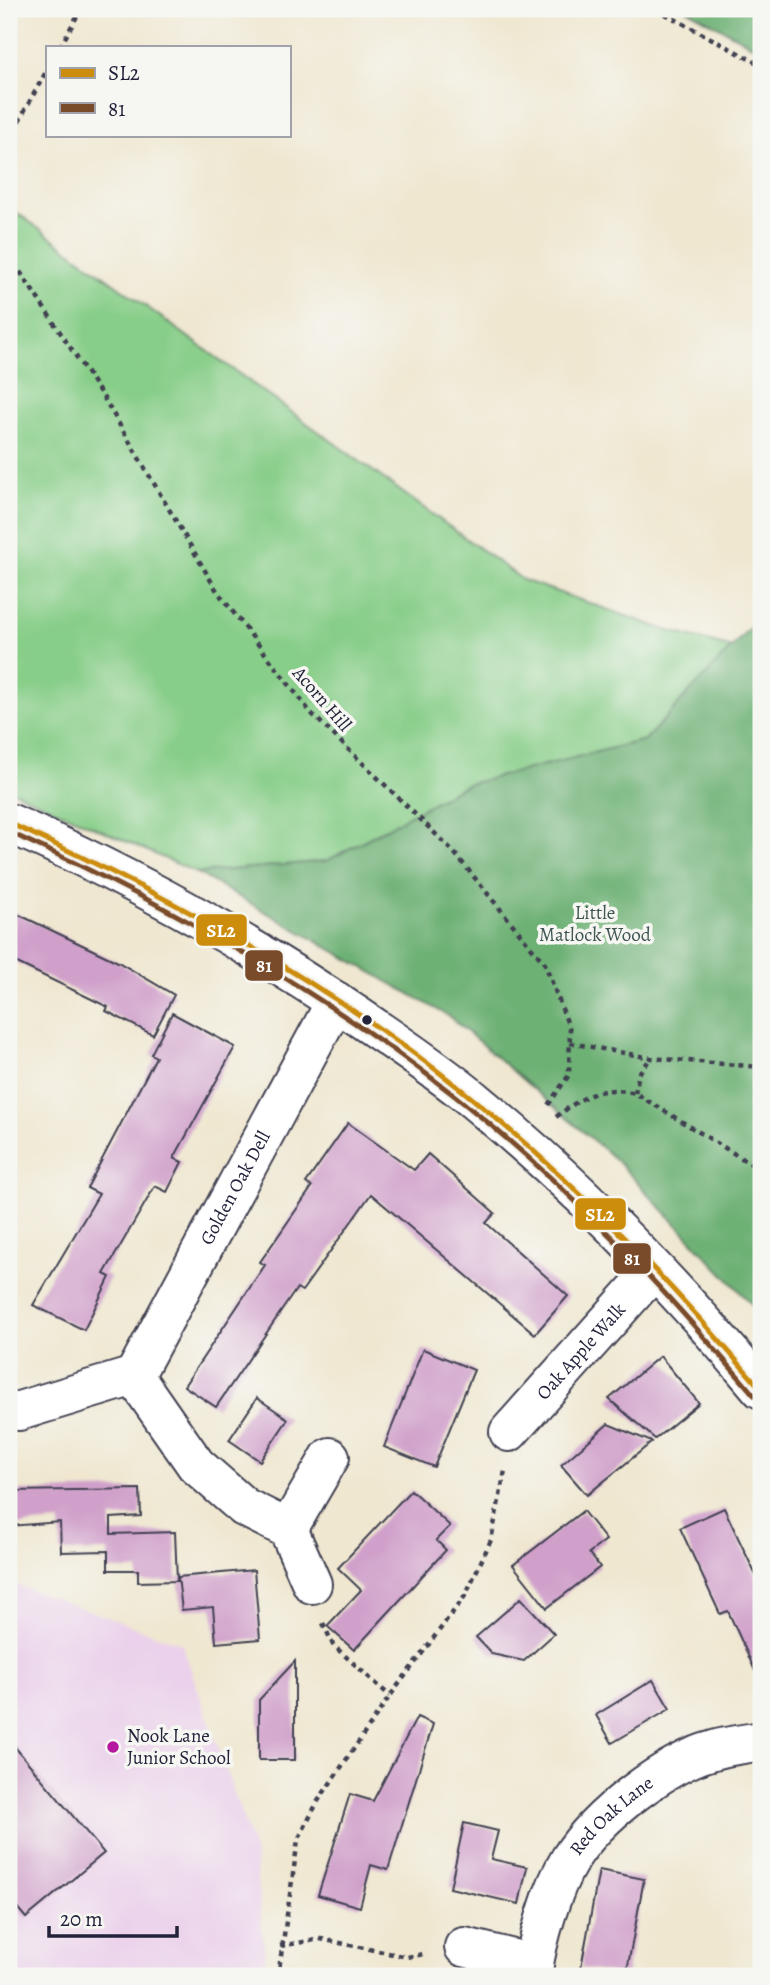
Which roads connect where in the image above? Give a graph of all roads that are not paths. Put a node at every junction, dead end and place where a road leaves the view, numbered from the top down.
1 (9, 822) edge
2 (336, 1002) junction
3 (654, 1270) junction
4 (134, 1376) junction
5 (761, 1389) edge
6 (19, 1411) dead end
7 (509, 1432) road end
8 (330, 1457) dead end
9 (288, 1529) junction
10 (312, 1584) road end
11 (761, 1741) edge
12 (464, 1947) road end
13 (533, 1970) edge

1 - 2 street
2 - 3 street
2 - 4 street, Golden Oak Dell
3 - 5 street
3 - 7 street, Oak Apple Walk
4 - 6 street
4 - 9 street
8 - 9 street
9 - 10 street
11 - 13 street, Red Oak Lane
12 - 13 street, Red Oak Lane

